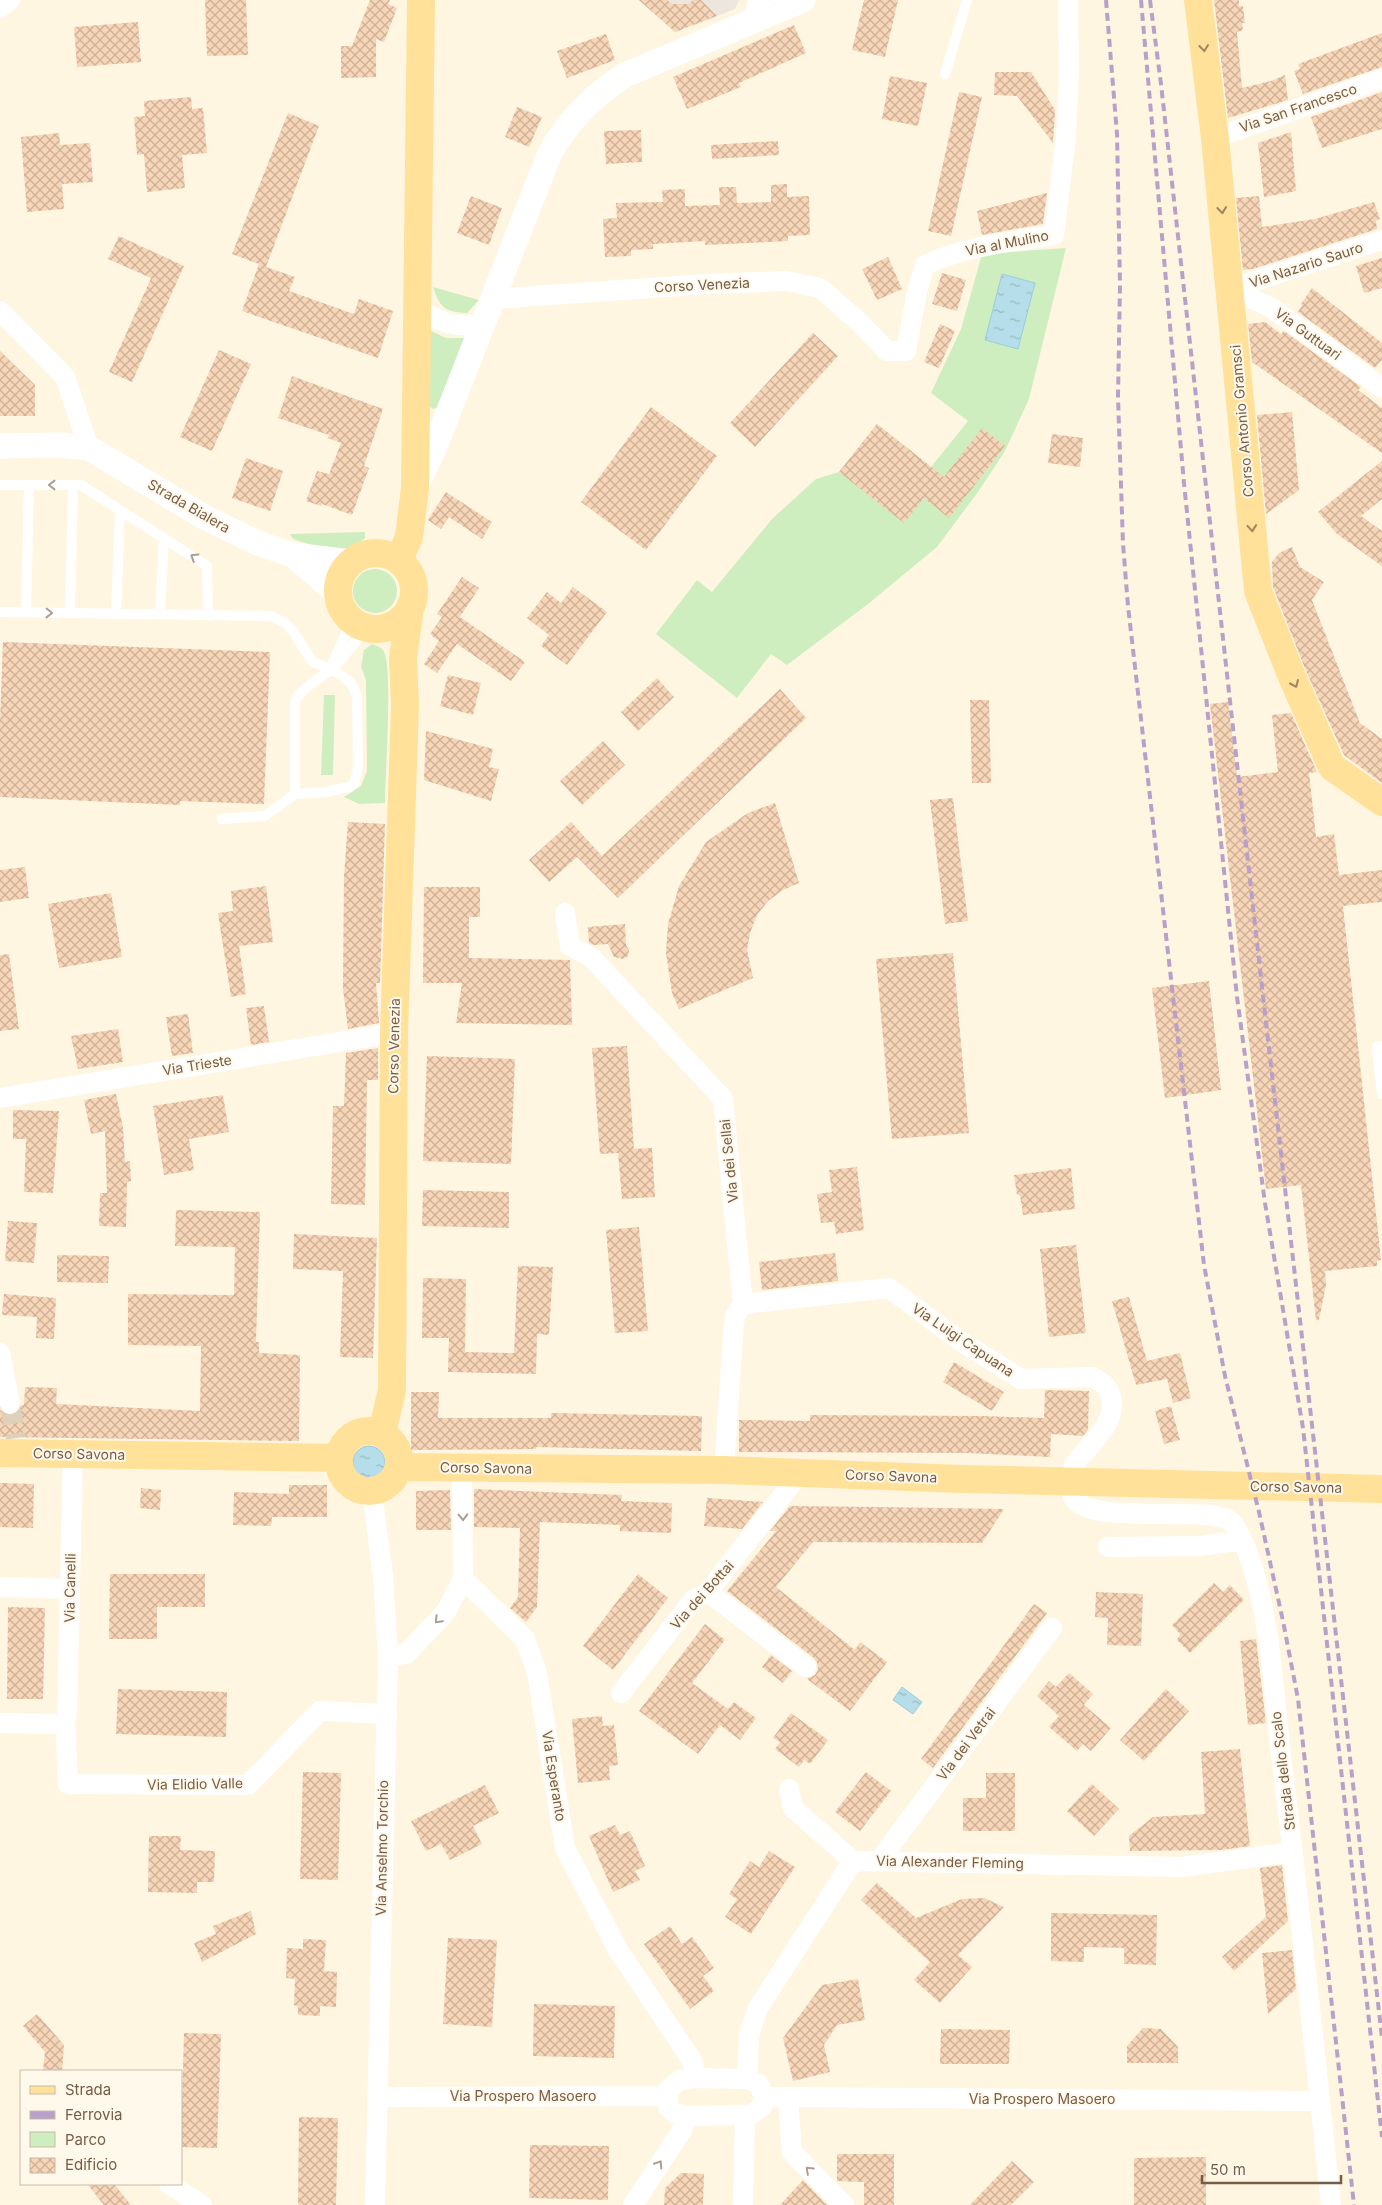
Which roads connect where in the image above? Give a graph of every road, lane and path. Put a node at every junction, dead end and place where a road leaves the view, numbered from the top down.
1 (10, 0) edge
2 (421, 0) edge
3 (803, 0) edge
4 (967, 0) edge
5 (1068, 0) edge
6 (1198, 0) edge
7 (0, 8) edge
8 (755, 11) edge
9 (945, 74) dead end
10 (1382, 79) edge
11 (1215, 138) junction
12 (1382, 240) edge
13 (1230, 289) junction
14 (492, 299) junction
15 (417, 308) junction
16 (0, 311) edge
17 (482, 324) junction
18 (887, 351) joint
19 (1382, 388) edge
20 (0, 446) edge
21 (89, 448) junction
22 (0, 485) edge
23 (30, 485) junction
24 (73, 485) junction
25 (415, 488) junction
26 (120, 510) junction
27 (164, 538) junction
28 (293, 555) junction
29 (399, 560) junction
30 (351, 562) junction
31 (337, 593) junction
32 (410, 607) junction
33 (0, 612) edge
34 (26, 613) junction
35 (70, 614) junction
36 (116, 614) junction
37 (160, 615) junction
38 (208, 616) junction
39 (367, 626) junction
40 (404, 658) junction
41 (330, 669) junction
42 (295, 794) junction
43 (1382, 802) edge
44 (222, 819) dead end
45 (565, 914) dead end
46 (394, 1033) junction
47 (1382, 1046) edge
48 (1382, 1094) edge
49 (0, 1098) edge
50 (743, 1304) junction
51 (0, 1353) edge
52 (10, 1404) tunnel mouth
53 (382, 1433) junction
54 (11, 1448) edge
55 (73, 1454) junction
56 (339, 1458) junction
57 (400, 1467) junction
58 (462, 1468) junction
59 (724, 1470) junction
60 (800, 1473) junction
61 (1072, 1481) junction
62 (1382, 1489) edge
63 (372, 1492) junction
64 (1242, 1540) junction
65 (1108, 1547) dead end
66 (463, 1579) junction
67 (0, 1587) edge
68 (70, 1589) junction
69 (708, 1592) junction
70 (1052, 1628) dead end
71 (388, 1656) junction
72 (806, 1667) dead end
73 (621, 1694) dead end
74 (386, 1714) junction
75 (65, 1721) junction
76 (0, 1722) edge
77 (789, 1789) dead end
78 (1293, 1852) junction
79 (853, 1861) junction
80 (879, 1861) junction
81 (695, 2078) junction
82 (746, 2079) junction
83 (668, 2096) junction
84 (377, 2097) junction
85 (764, 2097) junction
86 (788, 2098) junction
87 (1320, 2101) junction
88 (745, 2115) junction
89 (686, 2116) junction
90 (171, 2185) edge
91 (202, 2205) edge
92 (375, 2205) edge
93 (633, 2205) edge
94 (743, 2205) edge
95 (844, 2205) edge
96 (1331, 2205) edge

1 - 7 street
2 - 15 main road
3 - 8 street
4 - 9 lane
5 - 18 street, Via al Mulino
6 -> 11 main road, Corso Antonio Gramsci
8 - 14 street
10 - 11 street, Via San Francesco
11 -> 13 main road, Corso Antonio Gramsci
12 - 13 street, Via Nazario Sauro
13 - 19 street, Via Guttuari
13 -> 43 main road, Corso Antonio Gramsci
14 - 17 street
14 - 18 street, Corso Venezia
15 - 17 street
15 - 25 main road
16 - 21 street
17 - 25 street
20 - 21 street, Strada Bialera
21 - 28 street, Strada Bialera
22 - 23 lane
24 -> 23 lane
23 - 34 lane
24 - 26 lane
24 - 35 lane
25 - 29 main road
26 - 27 lane
26 - 36 lane
27 - 37 lane
38 -> 27 lane
28 - 30 street, Strada Bialera
28 - 31 street, Strada Bialera
29 - 30 main road
29 - 32 main road
30 - 31 main road
31 - 39 main road
32 - 39 main road
32 - 40 main road, Corso Venezia
33 - 34 lane
34 -> 35 lane
35 - 36 lane
36 - 37 lane
37 - 38 lane
38 - 41 lane
39 - 40 main road
39 - 41 lane
39 - 41 lane
40 - 46 main road, Corso Venezia
41 - 42 lane
41 - 42 lane
42 - 44 lane
45 - 50 street, Via dei Sellai
46 - 49 street, Via Trieste
46 - 53 main road, Corso Venezia
47 - 48 lane
50 - 59 street, Via dei Sellai
50 - 61 street, Via Luigi Capuana
51 - 52 street
53 - 56 main road
53 - 57 main road
54 - 55 main road, Corso Savona
55 - 56 main road, Corso Savona
55 - 68 street, Via Canelli
56 - 63 main road
57 - 58 main road, Corso Savona
57 - 63 main road
58 - 59 main road, Corso Savona
58 -> 66 street
59 - 60 main road, Corso Savona
60 - 61 main road, Corso Savona
60 - 69 street, Via dei Bottai
61 - 62 main road, Corso Savona
61 - 64 street, Strada dello Scalo
63 - 71 street, Via Anselmo Torchio
64 - 65 street
64 - 78 street, Strada dello Scalo
66 -> 71 street
66 - 81 street, Via Esperanto
67 - 68 street
68 - 75 street, Via Canelli
69 - 72 street
69 - 73 street, Via dei Bottai
70 - 80 street, Via dei Vetrai
71 - 74 street, Via Anselmo Torchio
74 - 75 street, Via Elidio Valle
74 - 84 street, Via Anselmo Torchio
75 - 76 street
77 - 79 street
78 - 80 street, Via Alexander Fleming
78 - 87 street, Strada dello Scalo
79 - 80 street, Via Alexander Fleming
79 - 82 street
81 - 82 street
81 - 83 street
82 - 85 street
83 - 84 street, Via Prospero Masoero
83 - 89 street
84 - 92 street, Via Anselmo Torchio
85 - 86 street, Via Prospero Masoero
85 - 88 street
86 - 87 street, Via Prospero Masoero
95 -> 86 street
87 - 96 street, Strada dello Scalo
88 - 89 street
88 - 94 street
93 -> 89 street
90 - 91 street

